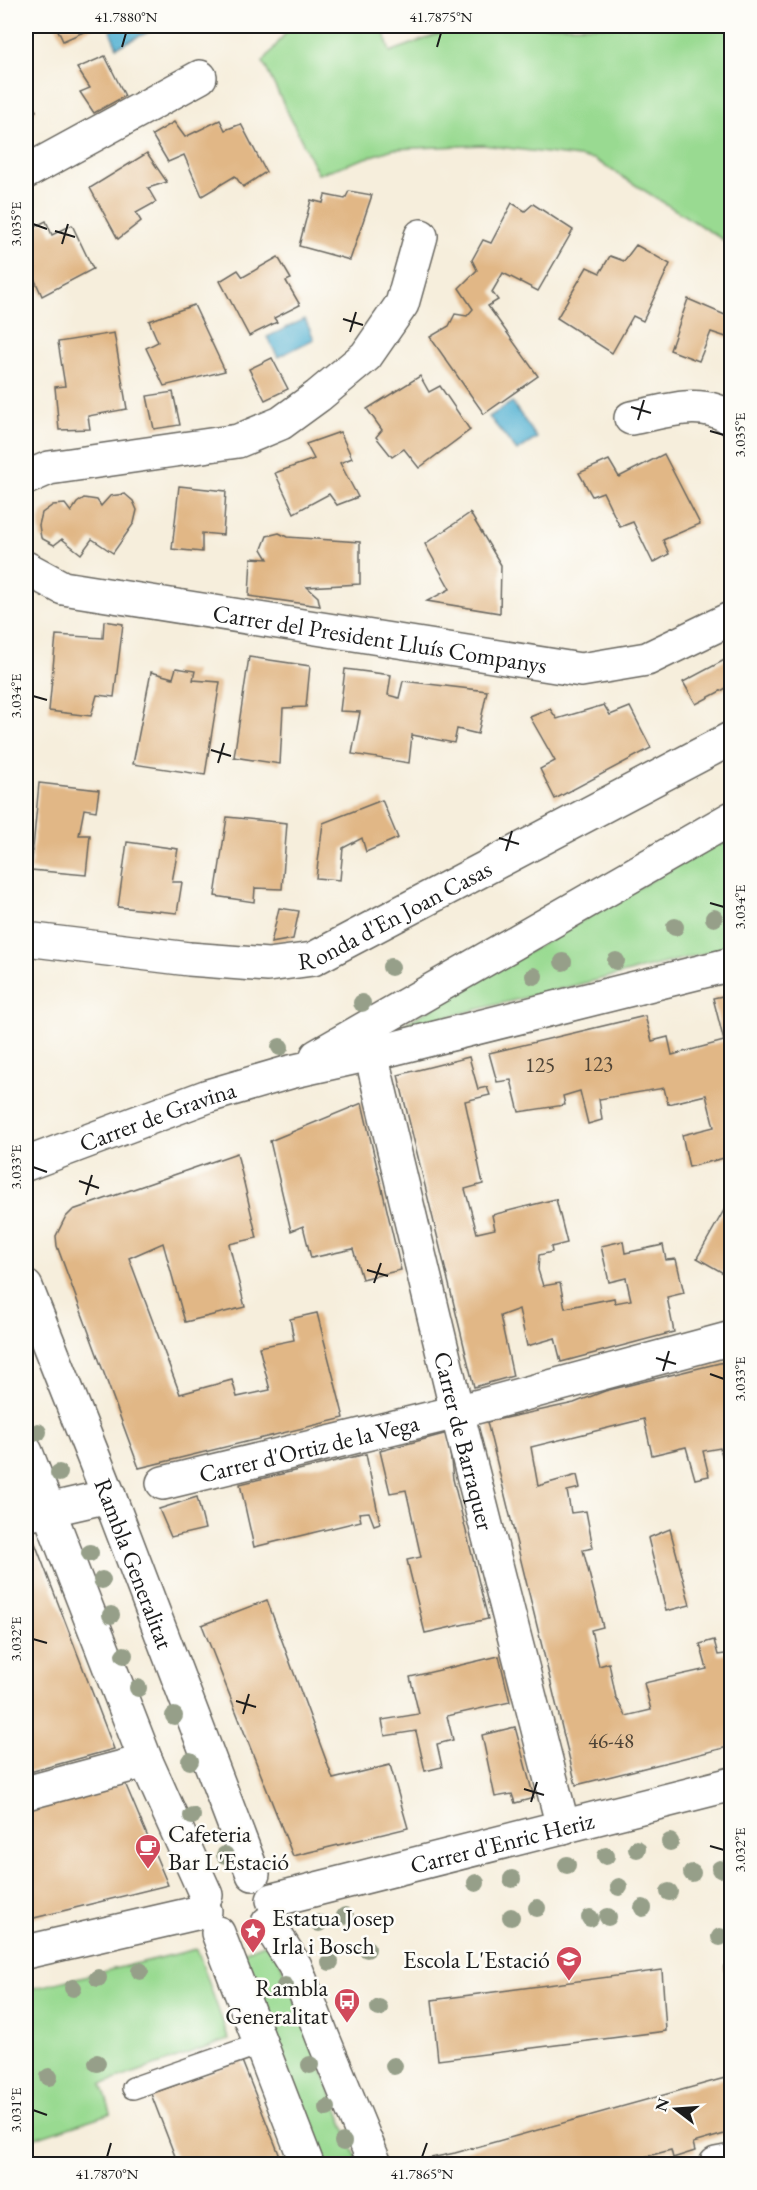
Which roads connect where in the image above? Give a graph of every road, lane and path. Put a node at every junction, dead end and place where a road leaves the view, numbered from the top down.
1 (200, 77) dead end
2 (26, 172) edge
3 (422, 236) dead end
4 (631, 418) dead end
5 (732, 419) edge
6 (26, 478) edge
7 (26, 568) edge
8 (732, 618) edge
9 (732, 738) edge
10 (732, 818) edge
11 (26, 939) edge
12 (732, 964) edge
13 (371, 1054) junction
14 (290, 1072) junction
15 (26, 1164) edge
16 (26, 1287) edge
17 (732, 1338) edge
18 (457, 1412) junction
19 (26, 1452) edge
20 (163, 1483) dead end
21 (109, 1496) junction
22 (37, 1513) edge
23 (146, 1761) junction
24 (732, 1784) edge
25 (26, 1793) edge
26 (563, 1827) junction
27 (253, 1874) junction
28 (270, 1911) junction
29 (210, 1913) junction
30 (26, 1952) edge
31 (260, 2044) junction
32 (133, 2088) dead end
33 (732, 2161) edge
34 (307, 2164) edge
35 (375, 2164) edge
36 (716, 2164) edge

1 - 2 street
3 - 6 street
4 - 5 street
7 - 8 street, Carrer del President Lluís Companys
9 - 11 street, Ronda d'En Joan Casas
10 - 14 street
12 - 13 street
13 - 14 street
13 - 18 street, Carrer de Barraquer
14 - 15 street, Carrer de Gravina
16 - 21 street, Rambla Generalitat
17 - 18 street, Carrer d'Ortiz de la Vega
18 - 20 street, Carrer d'Ortiz de la Vega
18 - 26 street, Carrer de Barraquer
19 - 22 street
21 - 22 street
21 - 27 street, Rambla Generalitat
22 - 23 street
23 - 25 street
23 - 29 street
24 - 26 street, Carrer d'Enric Heriz
26 - 28 street, Carrer d'Enric Heriz
27 - 28 street
27 - 29 street
28 - 29 street
28 - 35 street
29 - 30 street
29 - 31 street
31 - 32 lane
31 - 34 street
33 - 36 street

